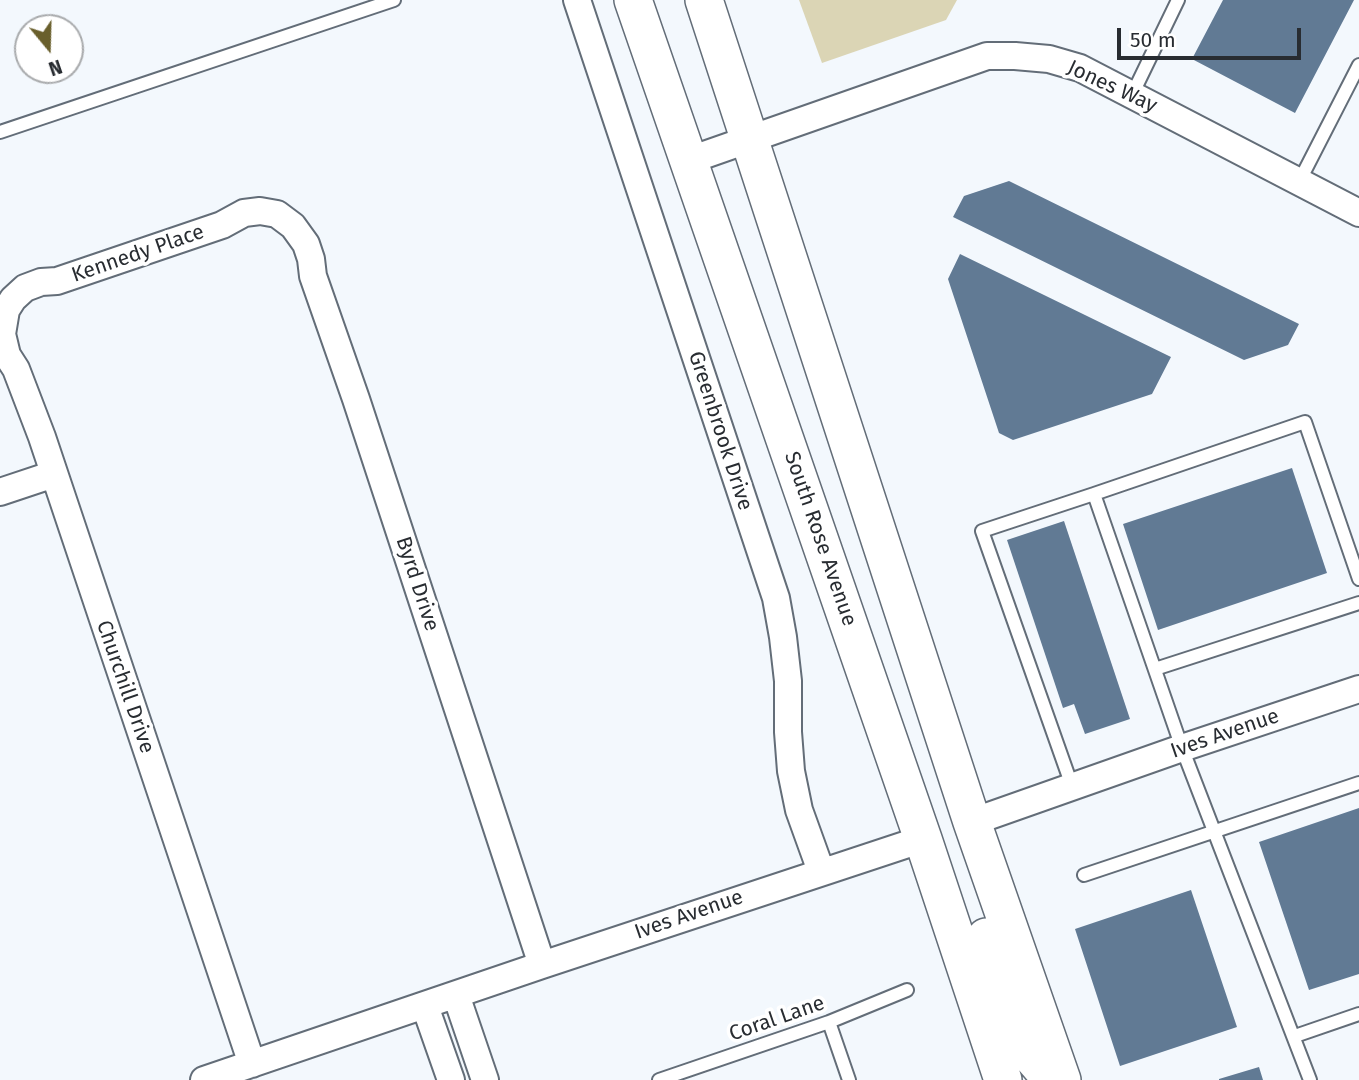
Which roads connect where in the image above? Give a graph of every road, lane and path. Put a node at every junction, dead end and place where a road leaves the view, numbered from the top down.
1 (394, 0) edge
2 (577, 0) edge
3 (633, 0) edge
4 (704, 0) edge
5 (1178, 0) edge
6 (1359, 65) edge
7 (1132, 95) junction
8 (0, 132) edge
9 (749, 138) junction
10 (690, 160) junction
11 (1299, 182) junction
12 (1359, 213) edge
13 (277, 214) joint
14 (6, 310) joint
15 (54, 474) junction
16 (0, 492) edge
17 (1094, 494) junction
18 (1359, 579) edge
19 (1359, 603) edge
20 (1155, 669) junction
21 (1359, 689) edge
22 (1182, 748) junction
23 (1359, 783) edge
24 (1072, 786) junction
25 (972, 822) junction
26 (1215, 831) junction
27 (923, 839) junction
28 (821, 871) junction
29 (1084, 875) dead end
30 (542, 965) junction
31 (907, 990) dead end
32 (456, 995) junction
33 (425, 1006) junction
34 (1359, 1014) edge
35 (829, 1022) junction
36 (1295, 1036) junction
37 (252, 1064) junction
38 (204, 1080) edge
39 (451, 1080) edge
40 (485, 1080) edge
41 (659, 1080) edge
42 (849, 1080) edge
43 (1003, 1080) edge
44 (1052, 1080) edge
45 (1062, 1080) edge
46 (1310, 1080) edge

1 - 8 lane
2 - 28 street, Greenbrook Drive
3 - 10 main road, South Rose Avenue
4 - 9 main road
5 - 7 lane
6 - 11 lane
7 - 9 street, Jones Way
7 - 11 street, Jones Way
9 - 10 street, Jones Way
9 - 25 main road
10 - 27 main road, South Rose Avenue
11 - 12 street, Jones Way
13 - 14 street, Kennedy Place
13 - 30 street, Byrd Drive
14 - 15 street, Churchill Drive
15 - 16 street
15 - 37 street, Churchill Drive
17 - 18 lane
17 - 20 lane
17 - 24 lane
19 - 20 lane
20 - 22 lane
21 - 22 street, Ives Avenue
22 - 24 street, Ives Avenue
22 - 26 lane
23 - 26 lane
24 - 25 street, Ives Avenue
25 - 45 main road
26 - 29 lane
26 - 36 lane
27 - 28 street, Ives Avenue
27 - 43 main road, South Rose Avenue
27 - 44 main road
28 - 30 street, Ives Avenue
30 - 32 street, Ives Avenue
31 - 35 lane, Coral Lane
32 - 33 street, Ives Avenue
32 - 40 street
33 - 37 street, Ives Avenue
33 - 39 street
34 - 36 lane
35 - 41 lane, Coral Lane
35 - 42 lane
36 - 46 lane
37 - 38 street, Ives Avenue

